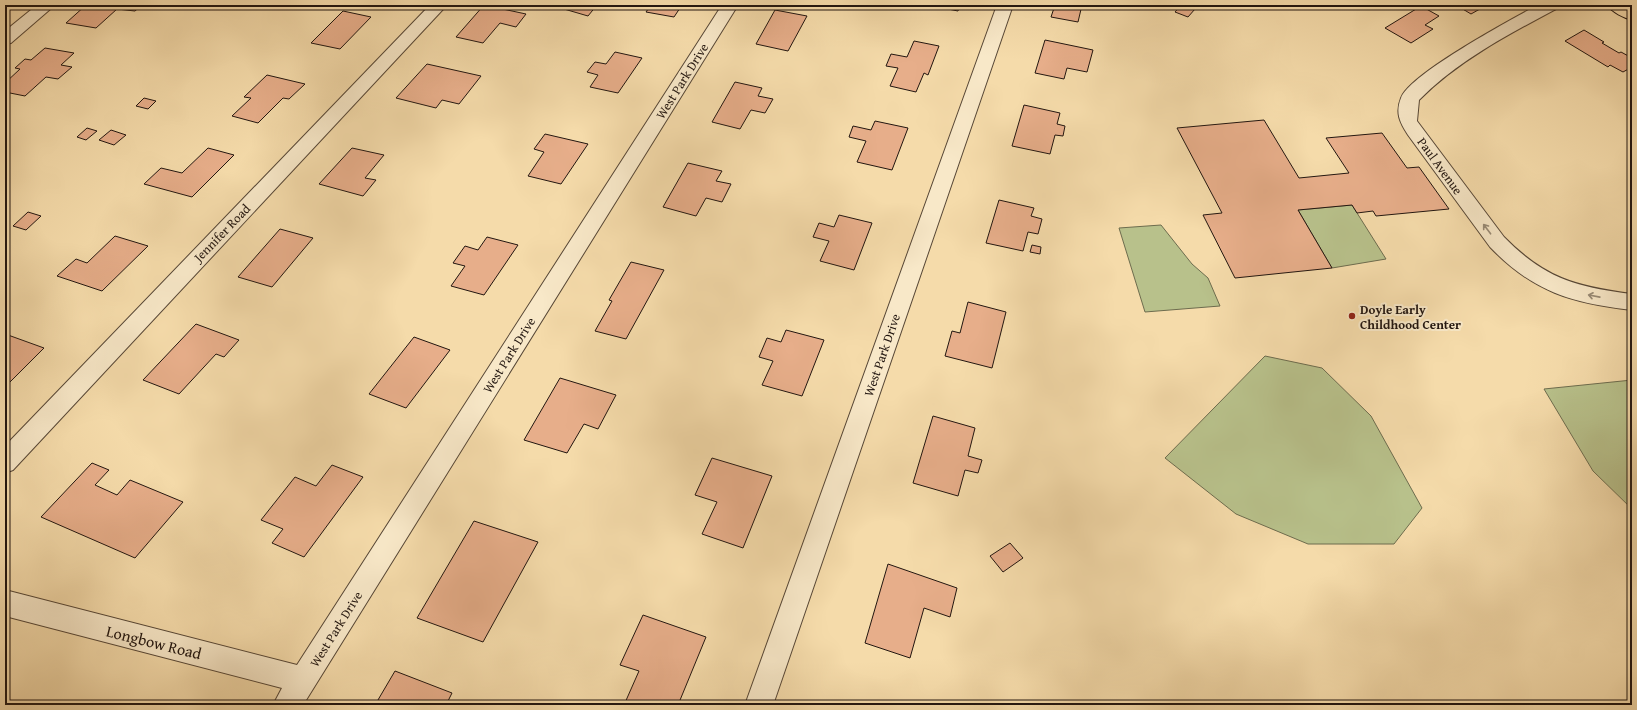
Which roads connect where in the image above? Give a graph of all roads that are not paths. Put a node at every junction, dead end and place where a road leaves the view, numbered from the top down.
1 (47, 5) edge
2 (439, 5) edge
3 (730, 5) edge
4 (1005, 5) edge
5 (1550, 5) edge
6 (1615, 5) edge
7 (1632, 15) edge
8 (5, 39) edge
9 (1632, 302) edge
10 (5, 462) edge
11 (5, 604) edge
12 (304, 680) junction
13 (287, 705) edge
14 (759, 705) edge

1 - 8 street
2 - 10 street, Jennifer Road
3 - 12 street, West Park Drive
4 - 14 street, West Park Drive
9 -> 5 street, Paul Avenue
6 - 7 main road
11 - 12 street, Longbow Road
12 - 13 street, West Park Drive

